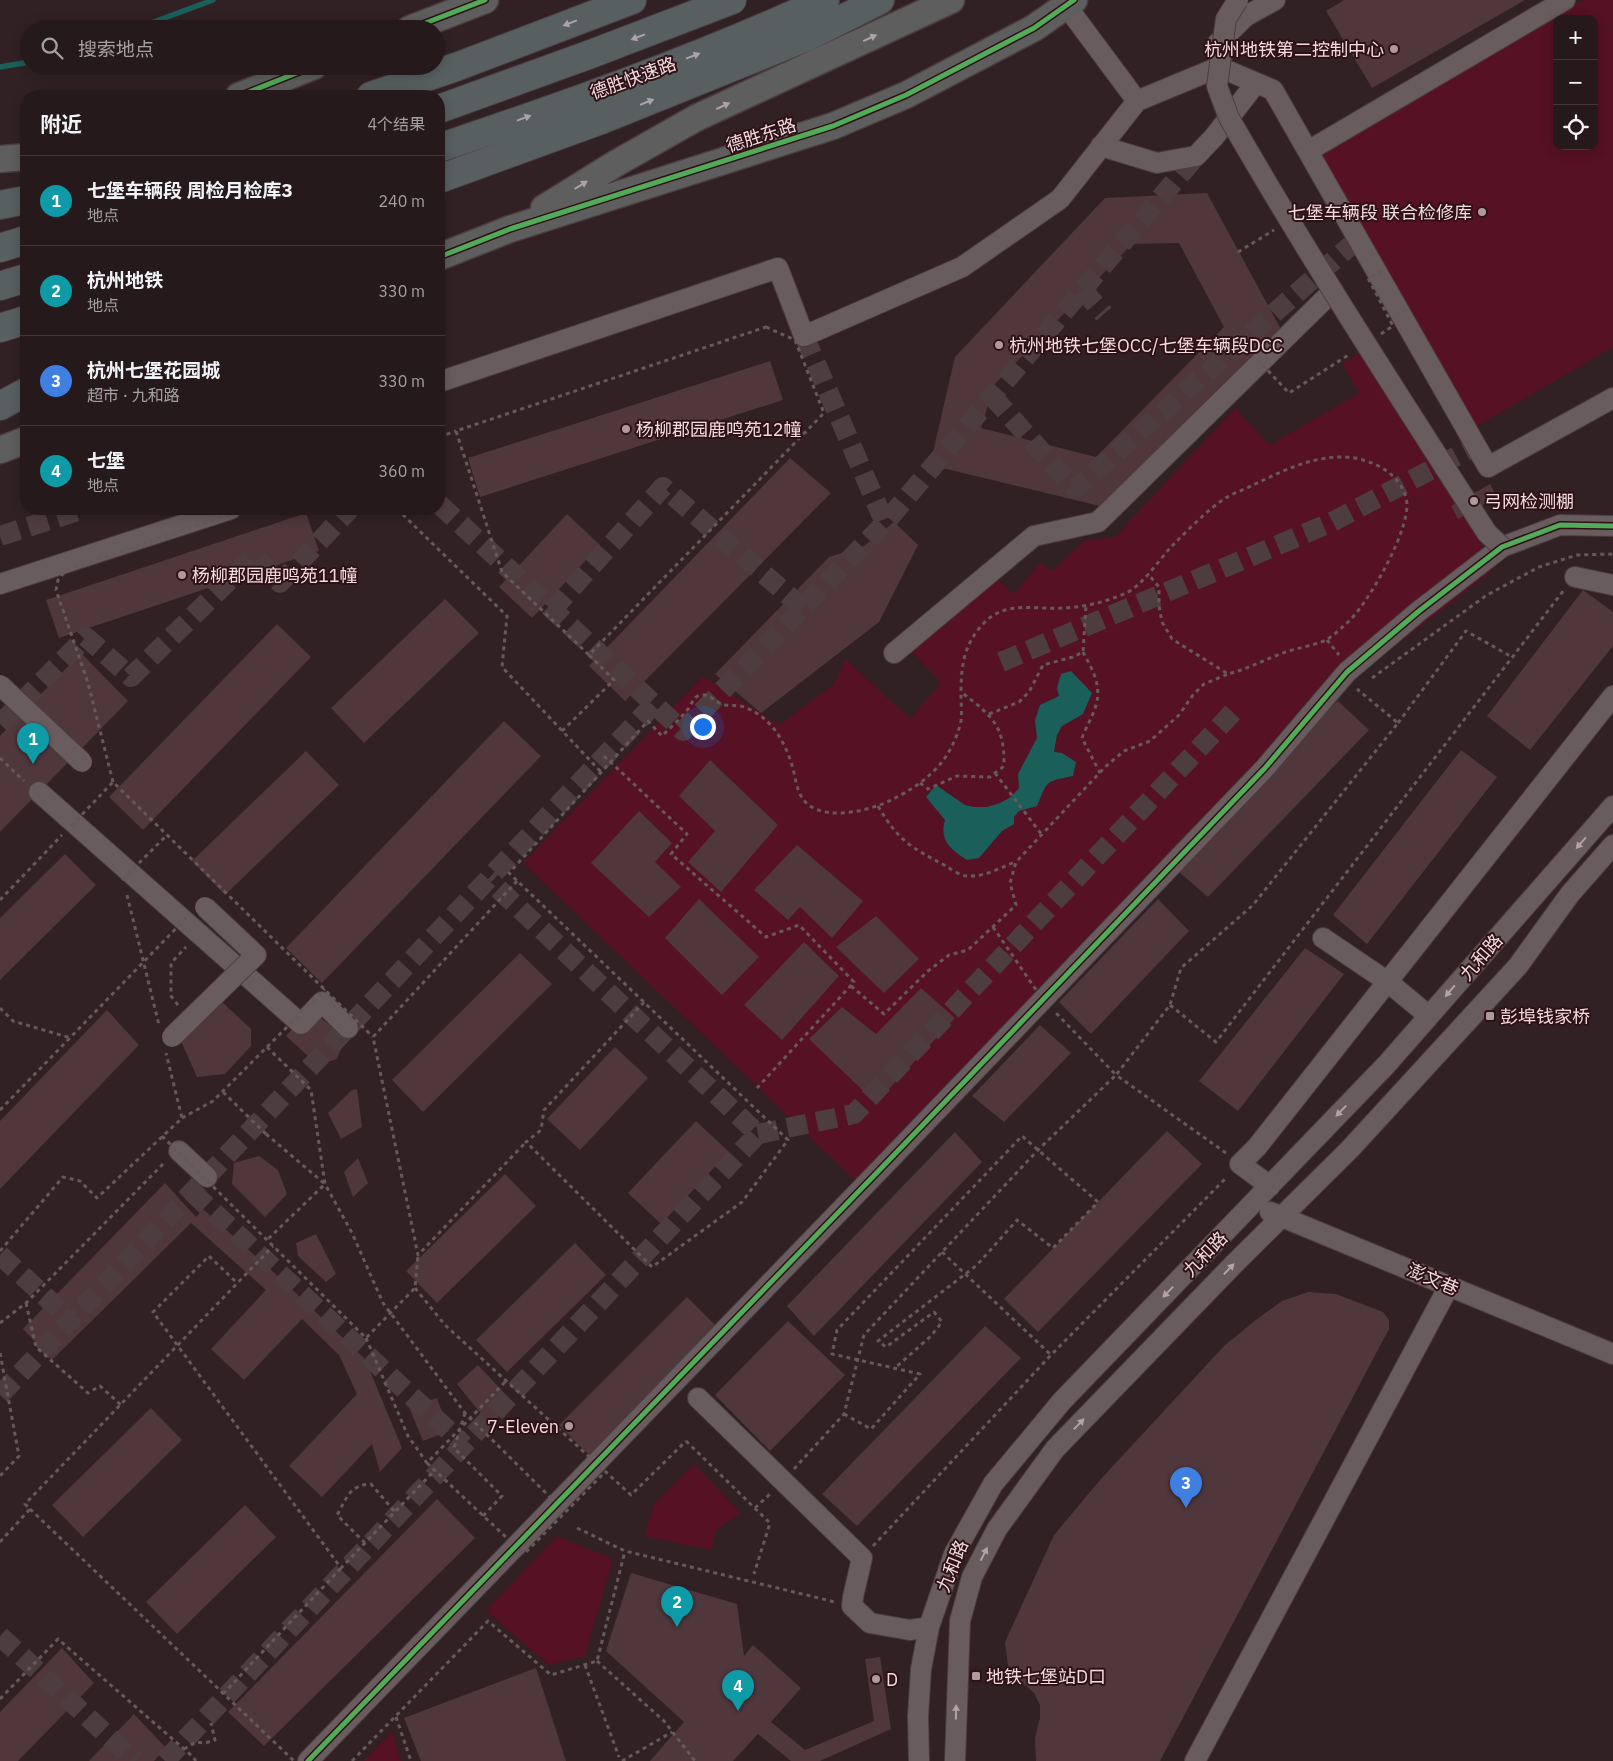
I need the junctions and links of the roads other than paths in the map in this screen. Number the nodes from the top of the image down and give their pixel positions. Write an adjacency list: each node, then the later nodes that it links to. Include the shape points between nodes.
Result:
1 (485, 0): 11 (main road)
2 (632, 0): 13 (highway, one-way to 13)
3 (732, 0): 20 (highway, 德胜快速路, one-way to 20)
4 (825, 0): 22 (highway, 德胜快速路, one-way to 4, via 718,46)
5 (880, 0): 21 (highway, one-way to 5, via 807,38)
6 (951, 0): 31 (main road, one-way to 6, via 696,118)
7 (1238, 0): 37 (street, bridge, via 1226,19 1218,86 1229,118)
8 (1276, 0): 12 (street, via 1246,16 1217,44)
9 (1565, 0): 24 (street)
10 (1067, 2): 19 (street); 31 (main road, 德胜东路, via 1034,28 915,90 834,126)
11 (433, 20)
12 (1219, 67): 16 (street); 19 (street)
13 (445, 71)
14 (292, 75): 17 (main road)
15 (433, 75): 18 (highway, one-way to 18)
16 (1256, 83): 23 (street, via 1196,156 1157,163); 24 (street, via 1273,90)
17 (254, 90)
18 (389, 90)
19 (1138, 101): 23 (street)
20 (445, 107)
21 (602, 120): 27 (highway); 28 (highway)
22 (445, 146)
23 (1102, 146): 40 (street, via 1060,199 962,267 804,336 778,268)
24 (1308, 152): 42 (street, via 1488,466)
25 (20, 157): 26 (main road)
26 (0, 159)
27 (445, 177)
28 (445, 194)
29 (20, 201): 30 (highway)
30 (0, 204)
31 (510, 229): 34 (main road, 德胜东路)
32 (20, 242): 33 (highway)
33 (0, 248)
34 (445, 255)
35 (20, 280): 36 (highway)
36 (0, 286)
37 (1333, 291): 48 (street, bridge, via 1487,533); 52 (street, via 1098,522 1034,536)
38 (20, 322): 39 (highway)
39 (0, 328)
40 (445, 380)
41 (20, 395): 43 (highway)
42 (1613, 398)
43 (0, 406)
44 (20, 442): 45 (main road)
45 (0, 450)
46 (213, 515): 50 (street)
47 (1613, 526): 48 (street, via 1560,525)
48 (1502, 547): 76 (street, via 1419,610 1346,672 1265,768 600,1468 557,1504 515,1546)
49 (1575, 577): 51 (street)
50 (0, 584)
51 (1613, 585)
52 (894, 653)
53 (0, 685): 55 (street, bridge)
54 (1613, 696): 62 (street)
55 (82, 762)
56 (39, 792): 65 (street, via 301,1024 322,1002)
57 (1613, 806): 64 (street, 九和路, one-way to 64)
58 (1613, 845): 71 (street, 九和路, via 1570,894 1518,966 1350,1149)
59 (204, 902): 61 (street, bridge, via 256,954)
60 (1323, 938): 62 (street)
61 (246, 964): 63 (street); 66 (street, bridge, via 189,1021)
62 (1388, 982): 64 (street); 69 (street, via 1258,1147 1240,1164)
63 (290, 1004)
64 (1428, 1016): 69 (street, 九和路, one-way to 69)
65 (348, 1028)
66 (165, 1036)
67 (174, 1155): 68 (street)
68 (207, 1177)
69 (1270, 1186): 70 (street, 九和路)
70 (1252, 1204): 71 (street, 澎文巷); 75 (street, 九和路, one-way to 75, via 1062,1401 993,1484 954,1554)
71 (1282, 1217): 72 (street, 澎文巷); 78 (street, 九和路, one-way to 71, via 960,1622 972,1577 997,1530 1055,1449)
72 (1449, 1286): 73 (street, 澎文巷); 79 (street)
73 (1613, 1354)
74 (698, 1398): 75 (street, via 862,1558 852,1606 870,1623 910,1630)
75 (929, 1627): 77 (street, 九和路, via 918,1716)
76 (308, 1761)
77 (919, 1761)
78 (955, 1761)
79 (1195, 1761)

